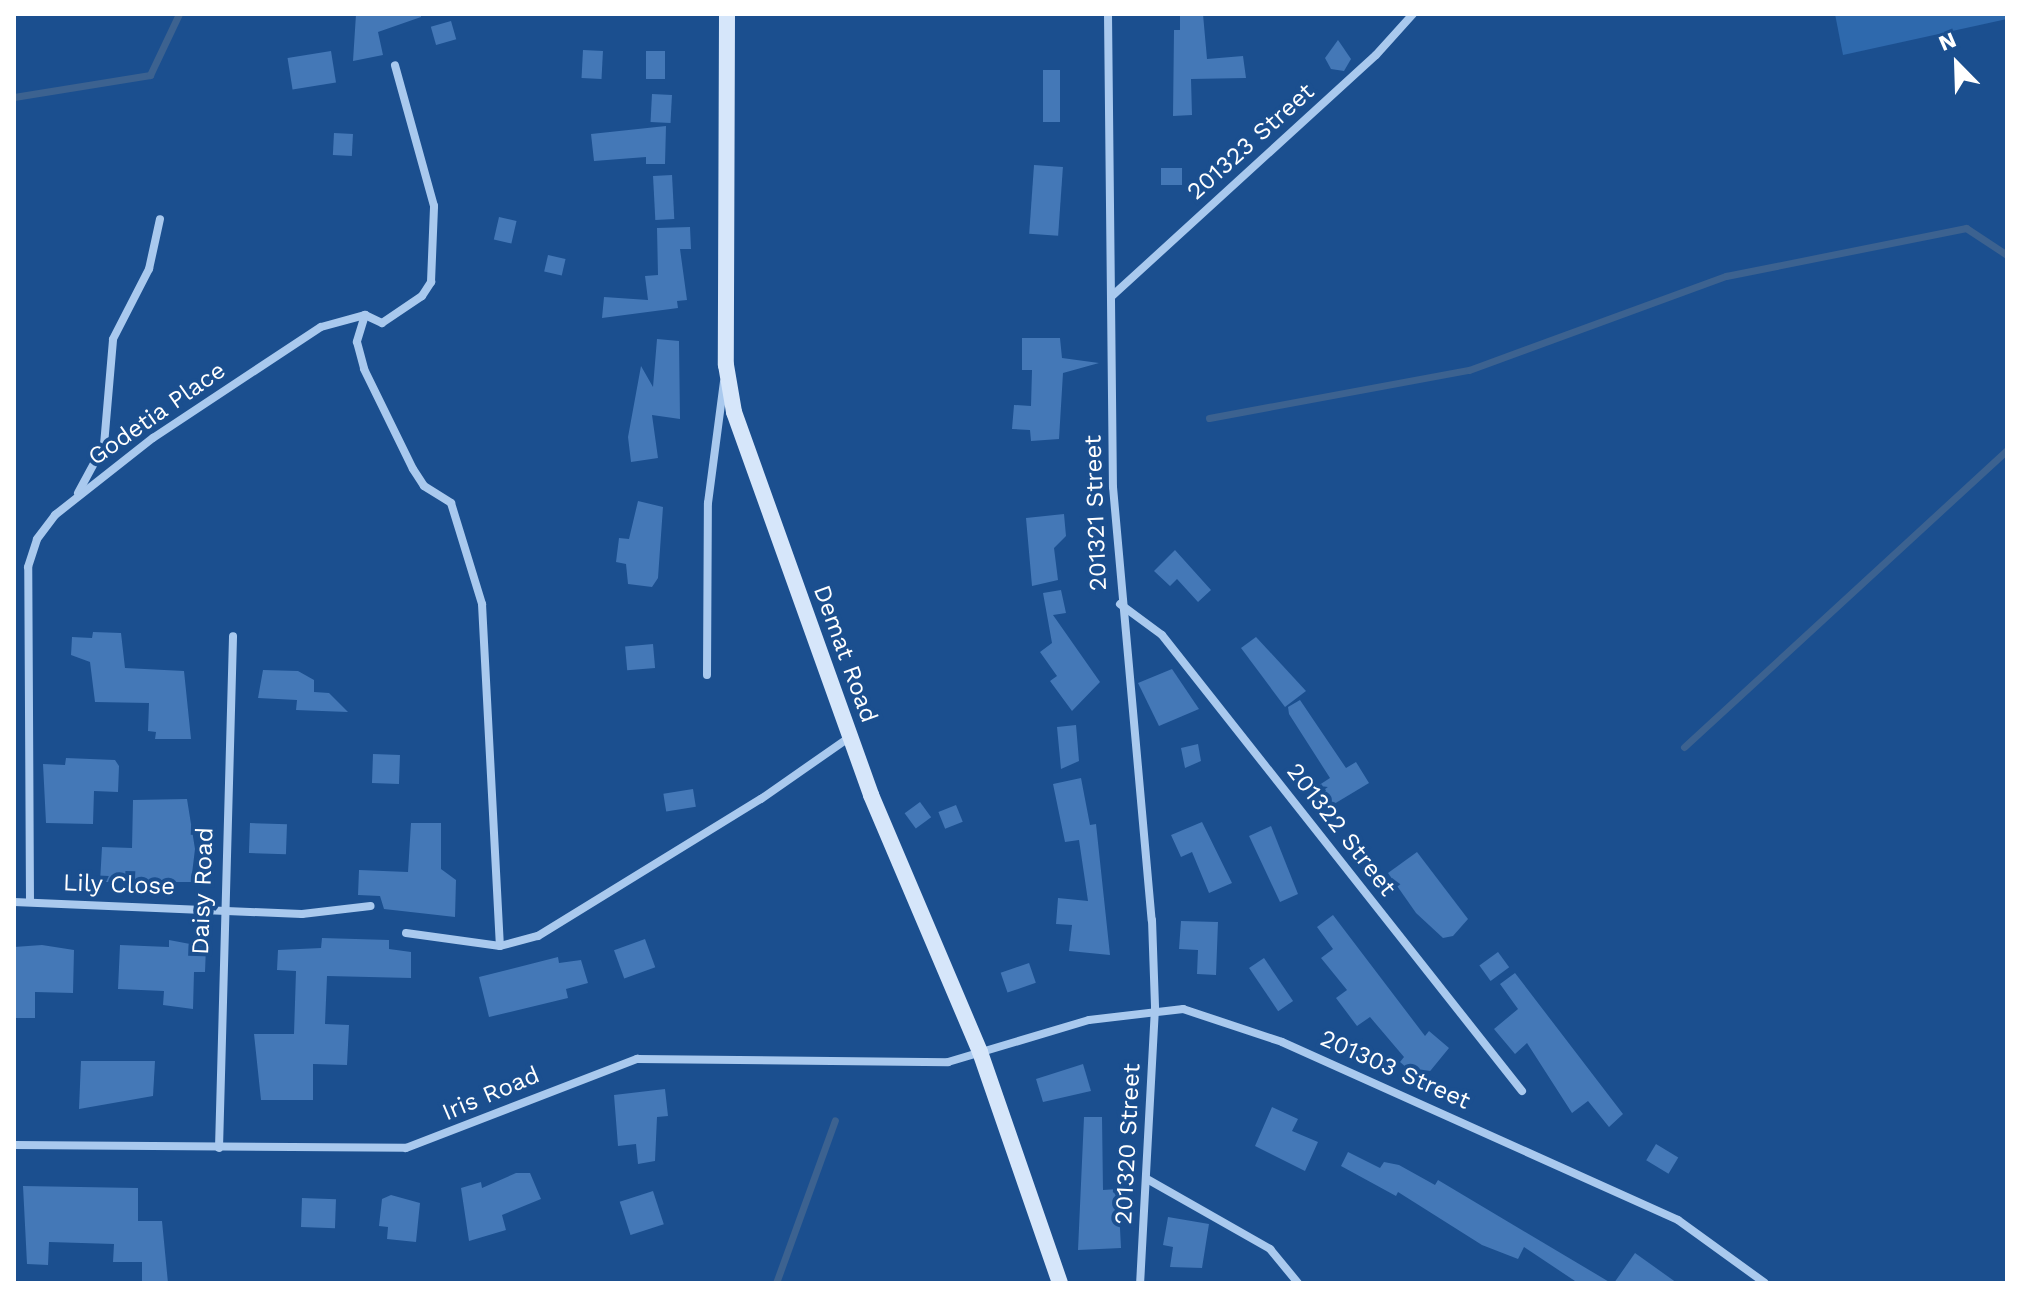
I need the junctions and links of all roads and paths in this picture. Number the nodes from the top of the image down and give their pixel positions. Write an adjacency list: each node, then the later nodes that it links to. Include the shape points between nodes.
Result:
1 (727, 14): 8 (street, Demat Road)
2 (1108, 14): 6 (street, 201321 Street)
3 (1413, 14): 6 (street, 201323 Street, via 1376,55)
4 (395, 65): 7 (street, Godetia Place, via 434,206 437,240 431,282 422,296 382,323)
5 (160, 219): 9 (street, via 149,269 113,339 104,445)
6 (1112, 296): 10 (street, 201321 Street)
7 (365, 315): 9 (street, Godetia Place, via 321,327 153,438); 19 (street, via 357,342 364,369 413,469 454,509 482,604)
8 (726, 365): 12 (street, via 708,503); 13 (street, Demat Road, via 740,431)
9 (76, 498): 15 (street, Godetia Place, via 37,539 28,567)
10 (1120, 604): 20 (street, 201321 Street, via 1143,785); 22 (street, 201322 Street, via 1162,635)
11 (233, 636): 17 (street, Daisy Road)
12 (707, 675)
13 (850, 737): 19 (street, via 555,928); 21 (street, Demat Road)
14 (14, 902): 15 (street, Lily Close)
15 (30, 902): 17 (street, Lily Close)
16 (371, 906): 17 (street, Lily Close, via 302,914)
17 (222, 909): 24 (street, Daisy Road)
18 (406, 933): 19 (street)
19 (500, 946)
20 (1155, 1008): 21 (street, 201303 Street, via 1039,1032); 25 (street, 201320 Street); 29 (street, 201303 Street, via 1183,1009 1282,1042 1563,1167 1703,1234)
21 (980, 1052): 24 (street, Iris Road, via 918,1064 637,1059 406,1148); 26 (street, Demat Road)
22 (1522, 1091)
23 (14, 1145): 24 (street, Iris Road)
24 (219, 1148)
25 (1147, 1179): 27 (street, 201320 Street); 28 (street, via 1270,1249)
26 (1060, 1283)
27 (1140, 1283)
28 (1298, 1283)
29 (1765, 1283)

